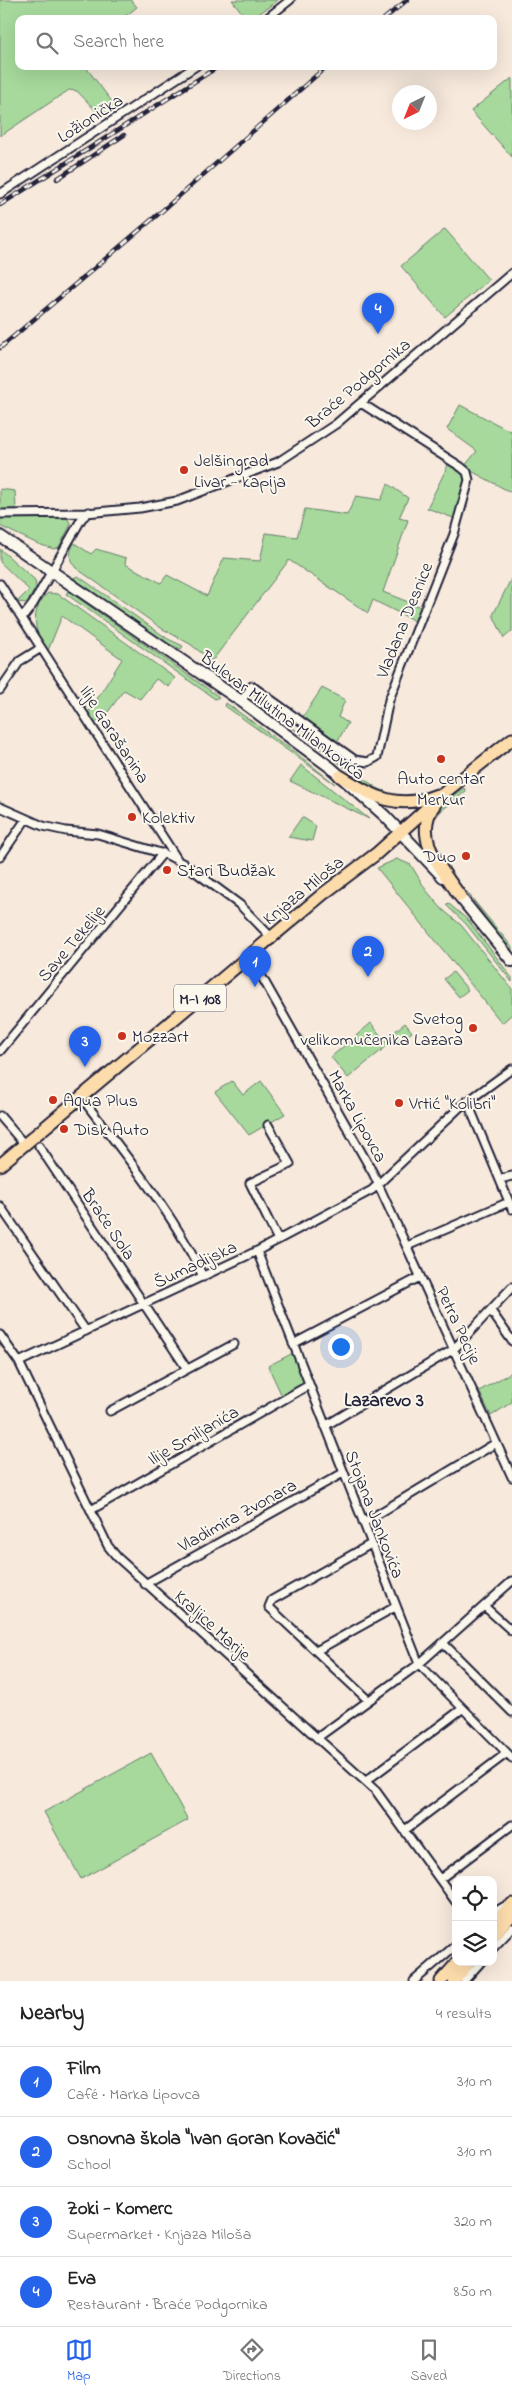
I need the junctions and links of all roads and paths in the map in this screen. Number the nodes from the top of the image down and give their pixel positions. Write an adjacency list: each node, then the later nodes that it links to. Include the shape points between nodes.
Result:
1 (290, 0): 2 (street)
2 (271, 15)
3 (190, 70): 4 (street, Ložionička)
4 (0, 194)
5 (512, 273): 6 (street, Braće Podgornika)
6 (361, 403): 7 (street, Braće Podgornika, via 307,444 278,462 242,478 177,501); 15 (street, Vladana Desnice, via 461,467 469,480 454,534 389,700 377,757 368,762 355,760 252,686)
7 (89, 512): 8 (street, Braće Podgornika); 10 (street, via 82,518)
8 (0, 514)
9 (0, 536): 10 (street, Bulevar Milutina Milankovića)
10 (52, 571): 12 (street); 15 (street, Bulevar Milutina Milankovića)
11 (0, 584): 12 (street, Ilije Garašanina)
12 (23, 618): 13 (street, Ilije Garašanina)
13 (41, 648): 14 (street, via 20,661); 24 (street, Ilije Garašanina)
14 (0, 690)
15 (241, 702): 17 (street, Bulevar Milutina Milankovića)
16 (512, 739): 18 (main road, Knjaza Miloša / M-I 108)
17 (340, 776): 18 (main road, via 376,797 394,802 416,802); 21 (street, Bulevar Milutina Milankovića)
18 (444, 793): 21 (main road, Knjaza Miloša / M-I 108); 25 (main road, via 430,811 426,832 431,851)
19 (0, 807): 20 (street)
20 (26, 819): 22 (street, via 55,829 118,839); 23 (street)
21 (399, 832): 25 (street, Bulevar Milutina Milankovića); 26 (main road, Knjaza Miloša / M-I 108)
22 (163, 853): 24 (street); 29 (street, Save Tekelije)
23 (0, 857)
24 (177, 860): 26 (street, Ilije Garašanina, via 240,904)
25 (460, 896): 28 (street, Bulevar Milutina Milankovića)
26 (272, 938): 27 (main road, Knjaza Miloša / M-I 108)
27 (250, 956): 35 (main road, Knjaza Miloša / M-I 108); 40 (street, Marka Lipovca)
28 (512, 961)
29 (0, 1051)
30 (512, 1069): 31 (street, Marka Lipovca)
31 (467, 1101): 39 (street); 40 (street, Marka Lipovca)
32 (88, 1106): 46 (street, via 165,1212)
33 (0, 1116): 35 (street)
34 (268, 1125): 43 (street, via 290,1164 250,1183)
35 (24, 1144): 37 (main road, Knjaza Miloša / M-I 108)
36 (39, 1146): 49 (street, Braće Sola)
37 (0, 1164)
38 (512, 1176): 39 (street)
39 (500, 1179): 41 (street)
40 (378, 1185): 43 (street, Šumadijska); 44 (street, Petra Pecije)
41 (510, 1205): 44 (street)
42 (0, 1206): 51 (street)
43 (278, 1240): 45 (street, Šumadijska)
44 (407, 1246): 47 (street, Petra Pecije)
45 (257, 1251): 46 (street, Šumadijska); 55 (street, Stojana Jankovića)
46 (203, 1277): 49 (street, Šumadijska)
47 (420, 1277): 55 (street); 56 (street, Petra Pecije)
48 (512, 1287): 50 (street)
49 (145, 1304): 51 (street, Šumadijska); 58 (street, Braće Sola)
50 (491, 1311): 53 (street); 56 (street)
51 (86, 1331): 57 (street, Šumadijska)
52 (0, 1335): 57 (street, Kraljice Marije)
53 (512, 1341)
54 (234, 1344): 58 (street)
55 (293, 1344): 59 (street, Stojana Jankovića)
56 (454, 1349): 61 (street); 62 (street, Petra Pecije)
57 (19, 1362): 65 (street, Kraljice Marije)
58 (187, 1369): 60 (street)
59 (309, 1385): 61 (street, Stojana Jankovića); 65 (street, Ilije Smiljanića)
60 (110, 1411)
61 (325, 1426): 63 (street, Stojana Jankovića)
62 (496, 1443): 64 (street, Petra Pecije); 66 (street)
63 (343, 1473): 66 (street, Stojana Jankovića); 69 (street, Vladimira Zvonara)
64 (512, 1477)
65 (91, 1510): 69 (street, Kraljice Marije, via 108,1546)
66 (363, 1523): 67 (street, Stojana Jankovića)
67 (371, 1544): 70 (street, Stojana Jankovića); 74 (street, via 270,1602 270,1609)
68 (512, 1581): 71 (street)
69 (145, 1584): 81 (street, Kraljice Marije)
70 (395, 1606): 74 (street); 75 (street, Stojana Jankovića)
71 (484, 1606): 72 (street); 73 (street)
72 (512, 1631)
73 (443, 1643): 75 (street); 78 (street)
74 (316, 1651): 76 (street)
75 (418, 1664): 76 (street); 79 (street, Stojana Jankovića)
76 (368, 1700): 81 (street)
77 (512, 1701): 78 (street)
78 (506, 1706): 80 (street)
79 (462, 1709): 82 (street, Stojana Jankovića); 83 (street)
80 (512, 1712)
81 (317, 1738): 83 (street, Kraljice Marije)
82 (510, 1755): 85 (street)
83 (366, 1781): 85 (street, Kraljice Marije)
84 (512, 1825): 86 (street)
85 (405, 1830): 86 (street, Kraljice Marije)
86 (440, 1879): 87 (street, Kraljice Marije)
87 (452, 1896)
88 (512, 1903): 89 (street); 91 (main road)
89 (497, 1910)
90 (512, 1915): 93 (main road)
91 (496, 1921)
92 (512, 1928): 94 (street)
93 (497, 1931)
94 (497, 1944)
95 (452, 1948): 100 (street)
96 (455, 1966): 101 (main road)
97 (467, 1966): 102 (main road)
98 (477, 1966): 99 (street)
99 (468, 1980)
100 (414, 1981)
101 (442, 1981)
102 (454, 1981)

